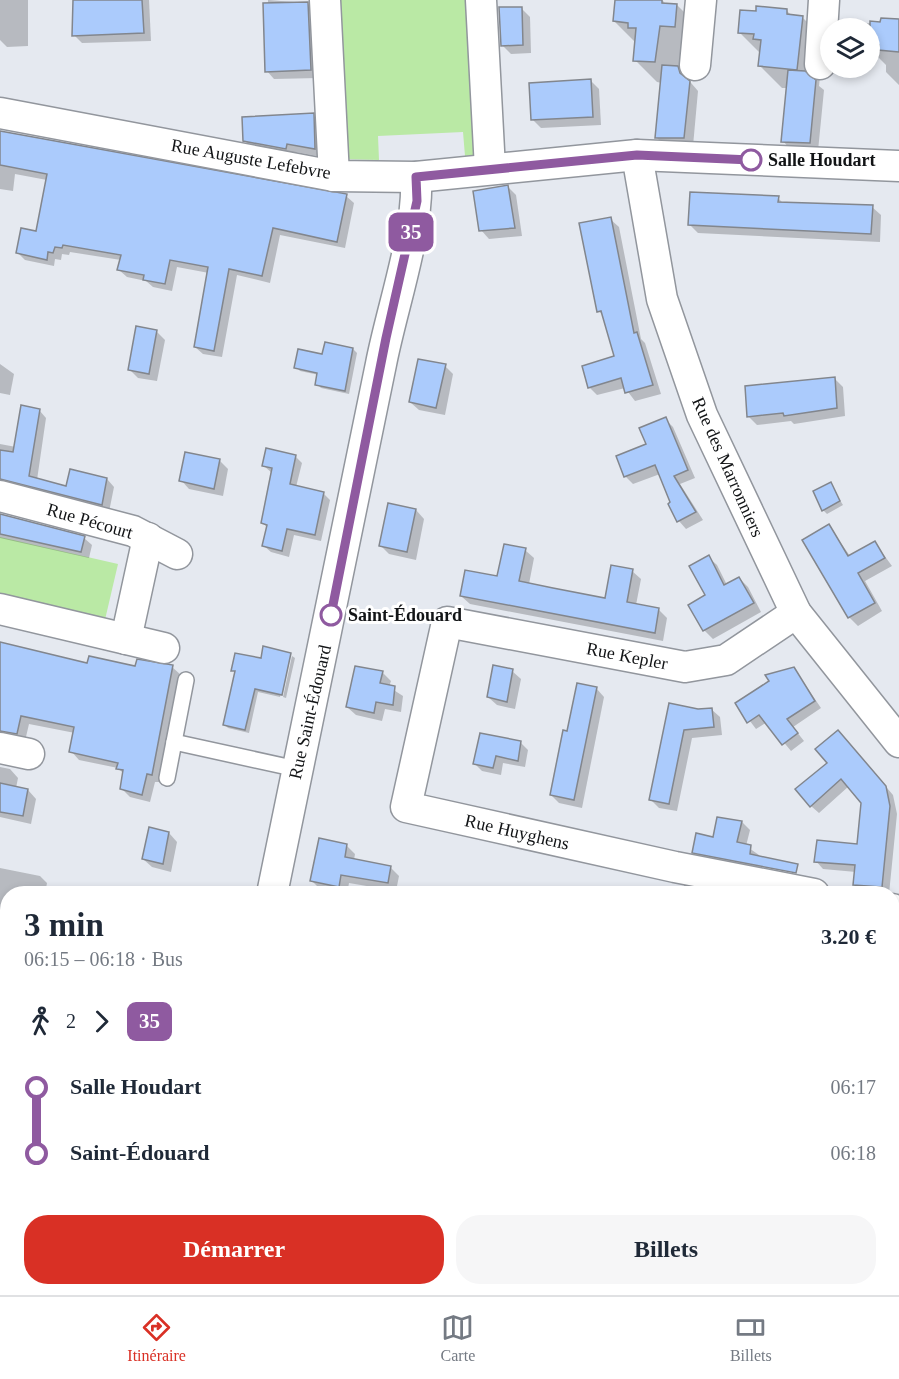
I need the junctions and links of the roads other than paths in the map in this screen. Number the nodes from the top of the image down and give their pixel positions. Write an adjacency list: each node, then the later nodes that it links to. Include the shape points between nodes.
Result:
1 (325, 0): 11 (street)
2 (481, 0): 10 (street)
3 (701, 0): 6 (street)
4 (824, 0): 5 (street)
5 (823, 18)
6 (695, 65)
7 (0, 113): 11 (street, Rue Auguste Lefebvre)
8 (637, 155): 9 (street, Rue Auguste Lefebvre); 10 (street, Rue Auguste Lefebvre); 17 (street, Rue des Marronniers, via 663,299 702,415)
9 (899, 166)
10 (490, 169): 12 (street, Rue Auguste Lefebvre)
11 (334, 176): 12 (street, Rue Auguste Lefebvre)
12 (416, 177): 26 (street, Rue Saint-Édouard, via 417,201)
13 (0, 496): 14 (street, Rue Pécourt)
14 (148, 538): 15 (street, Rue Pécourt); 19 (street)
15 (177, 554)
16 (0, 609): 19 (street)
17 (796, 613): 18 (street, Rue Kepler, via 726,660 685,667); 23 (street, Rue des Marronniers)
18 (447, 622): 29 (street, Rue Huyghens, via 406,807)
19 (126, 639): 20 (street)
20 (164, 648)
21 (186, 680): 22 (lane)
22 (174, 742): 26 (lane); 27 (lane)
23 (899, 742)
24 (0, 748): 25 (street)
25 (29, 754)
26 (297, 769): 28 (street, Rue Saint-Édouard)
27 (167, 778)
28 (274, 886)
29 (773, 886)

